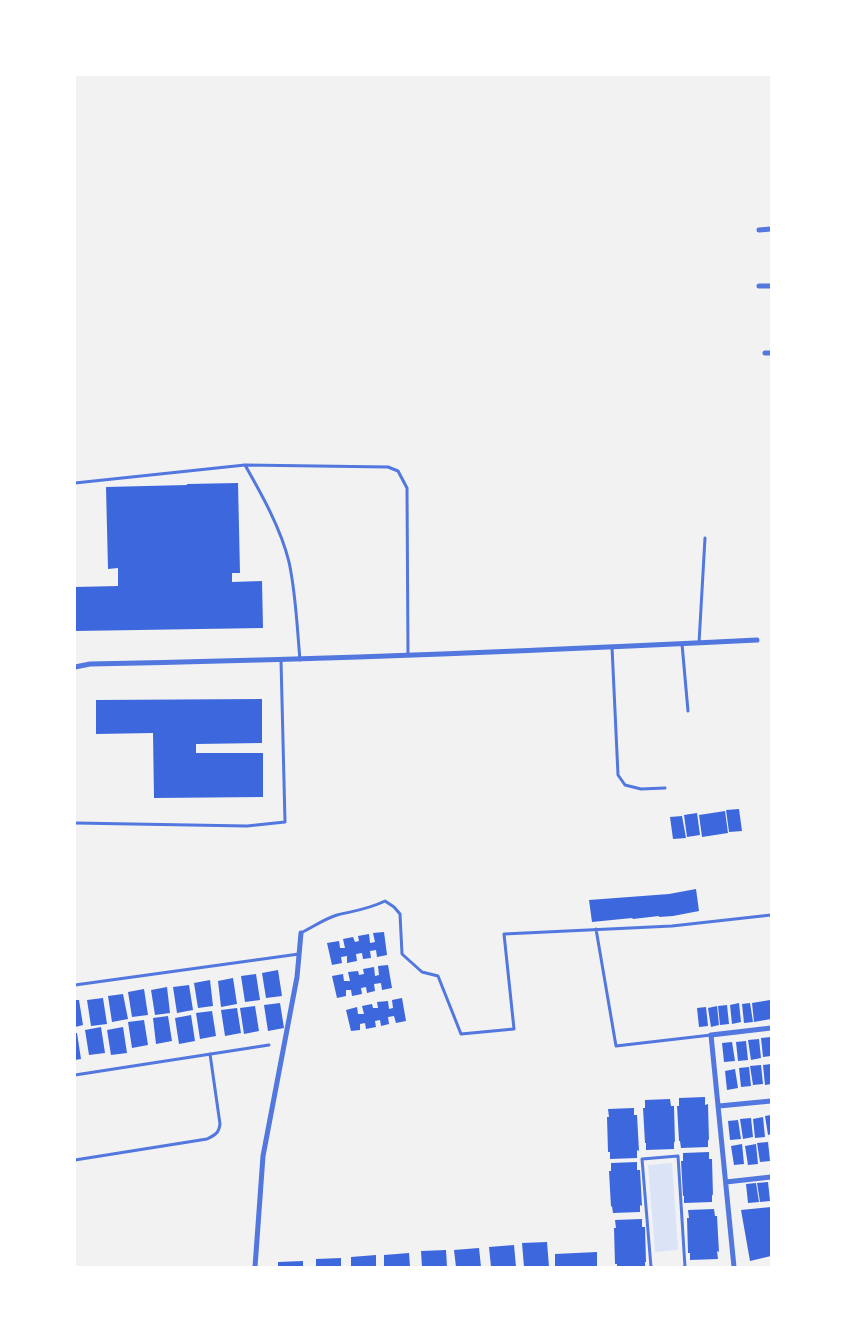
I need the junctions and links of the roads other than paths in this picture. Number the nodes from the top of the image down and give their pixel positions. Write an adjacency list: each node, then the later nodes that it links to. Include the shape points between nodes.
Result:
1 (771, 229): 2 (street)
2 (759, 230)
3 (759, 286): 4 (street)
4 (771, 286)
5 (245, 465): 6 (lane); 12 (lane, via 388,467 398,471 407,489); 14 (lane, via 263,495 288,560)
6 (75, 483)
7 (705, 538): 9 (lane)
8 (757, 640): 9 (street)
9 (699, 643): 10 (street)
10 (682, 644): 11 (street); 16 (lane)
11 (612, 647): 12 (street); 17 (lane, via 618,775 625,785)
12 (408, 656): 14 (street)
13 (281, 660): 14 (street); 15 (street); 18 (lane, via 285,822 247,826)
14 (300, 660)
15 (75, 667)
16 (688, 711)
17 (665, 788)
18 (75, 823)
19 (771, 915): 20 (lane, via 672,926)
20 (596, 929): 21 (lane, via 504,934 514,1029 461,1034 438,976 422,972 402,954 400,914 385,901 328,918); 25 (lane, via 616,1046)
21 (301, 933): 22 (street)
22 (300, 953): 23 (lane); 34 (street, via 263,1156)
23 (75, 985)
24 (771, 1028): 25 (street)
25 (711, 1035): 30 (street)
26 (269, 1045): 27 (lane)
27 (210, 1054): 28 (lane); 31 (lane, via 220,1124 216,1134)
28 (75, 1075)
29 (771, 1101): 30 (street)
30 (718, 1106): 33 (street)
31 (75, 1160)
32 (771, 1177): 33 (street)
33 (726, 1182): 37 (street)
34 (255, 1267)
35 (651, 1267): 36 (lane, via 642,1160 678,1156)
36 (685, 1267)
37 (734, 1267)

